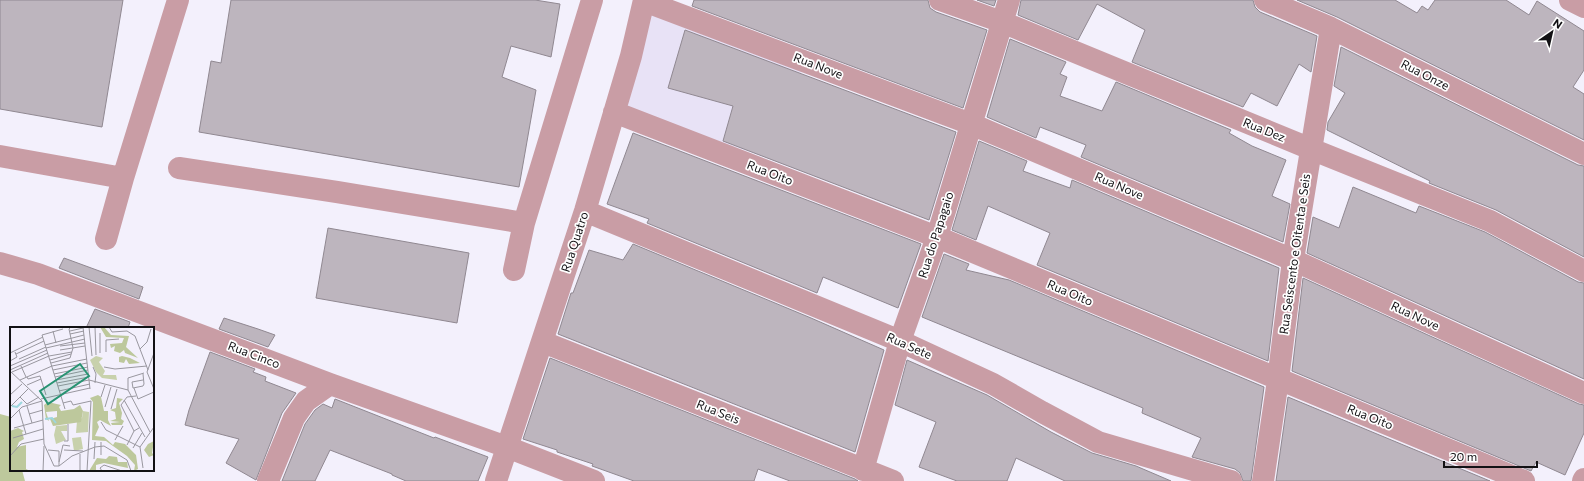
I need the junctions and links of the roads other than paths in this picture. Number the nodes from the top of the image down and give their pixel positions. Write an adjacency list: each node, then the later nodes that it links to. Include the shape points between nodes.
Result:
1 (178, 0): 17 (street)
2 (592, 0): 19 (street)
3 (940, 0): 9 (street, Rua Dez)
4 (1009, 0): 9 (street, Rua do Papagaio)
5 (1265, 0): 10 (street, Rua Onze)
6 (1570, 0): 8 (street)
7 (644, 1): 11 (street, Rua Quatro); 12 (street, Rua Nove)
8 (1584, 7)
9 (1002, 22): 12 (street, Rua do Papagaio); 13 (street, Rua Dez)
10 (1331, 28): 13 (street, Rua Seiscento e Oitenta e Seis); 14 (street, Rua Onze)
11 (614, 112): 18 (street, Rua Quatro); 20 (street, Rua Oito)
12 (971, 124): 20 (street, Rua do Papagaio); 22 (street, Rua Nove)
13 (1311, 149): 22 (street, Rua Seiscento e Oitenta e Seis); 25 (street, Rua Dez, via 1490,221)
14 (1584, 154)
15 (0, 156): 17 (street)
16 (179, 168): 19 (street)
17 (123, 178): 21 (street)
18 (585, 211): 26 (street, Rua Sete); 27 (street, Rua Quatro)
19 (524, 223): 24 (street)
20 (937, 237): 26 (street, Rua do Papagaio); 28 (street, Rua Oito)
21 (106, 239)
22 (1293, 260): 28 (street, Rua Seiscento e Oitenta e Seis); 30 (street, Rua Nove)
23 (0, 263): 29 (street, Rua Cinco, via 38,274)
24 (514, 270)
25 (1584, 272)
26 (900, 341): 32 (street, Rua do Papagaio); 37 (street, Rua Sete, via 993,384 1098,442)
27 (543, 342): 31 (street, Rua Quatro); 32 (street, Rua Seis)
28 (1278, 380): 38 (street, Rua Seiscento e Oitenta e Seis); 39 (street, Rua Oito)
29 (330, 384): 31 (street, Rua Cinco); 33 (street, via 306,401 294,418)
30 (1584, 393)
31 (508, 447): 34 (street, Rua Quatro); 35 (street, Rua Cinco)
32 (863, 470): 36 (street, Rua Seis)
33 (268, 481)
34 (496, 481)
35 (594, 481)
36 (893, 481)
37 (1231, 481)
38 (1263, 481)
39 (1524, 481)

